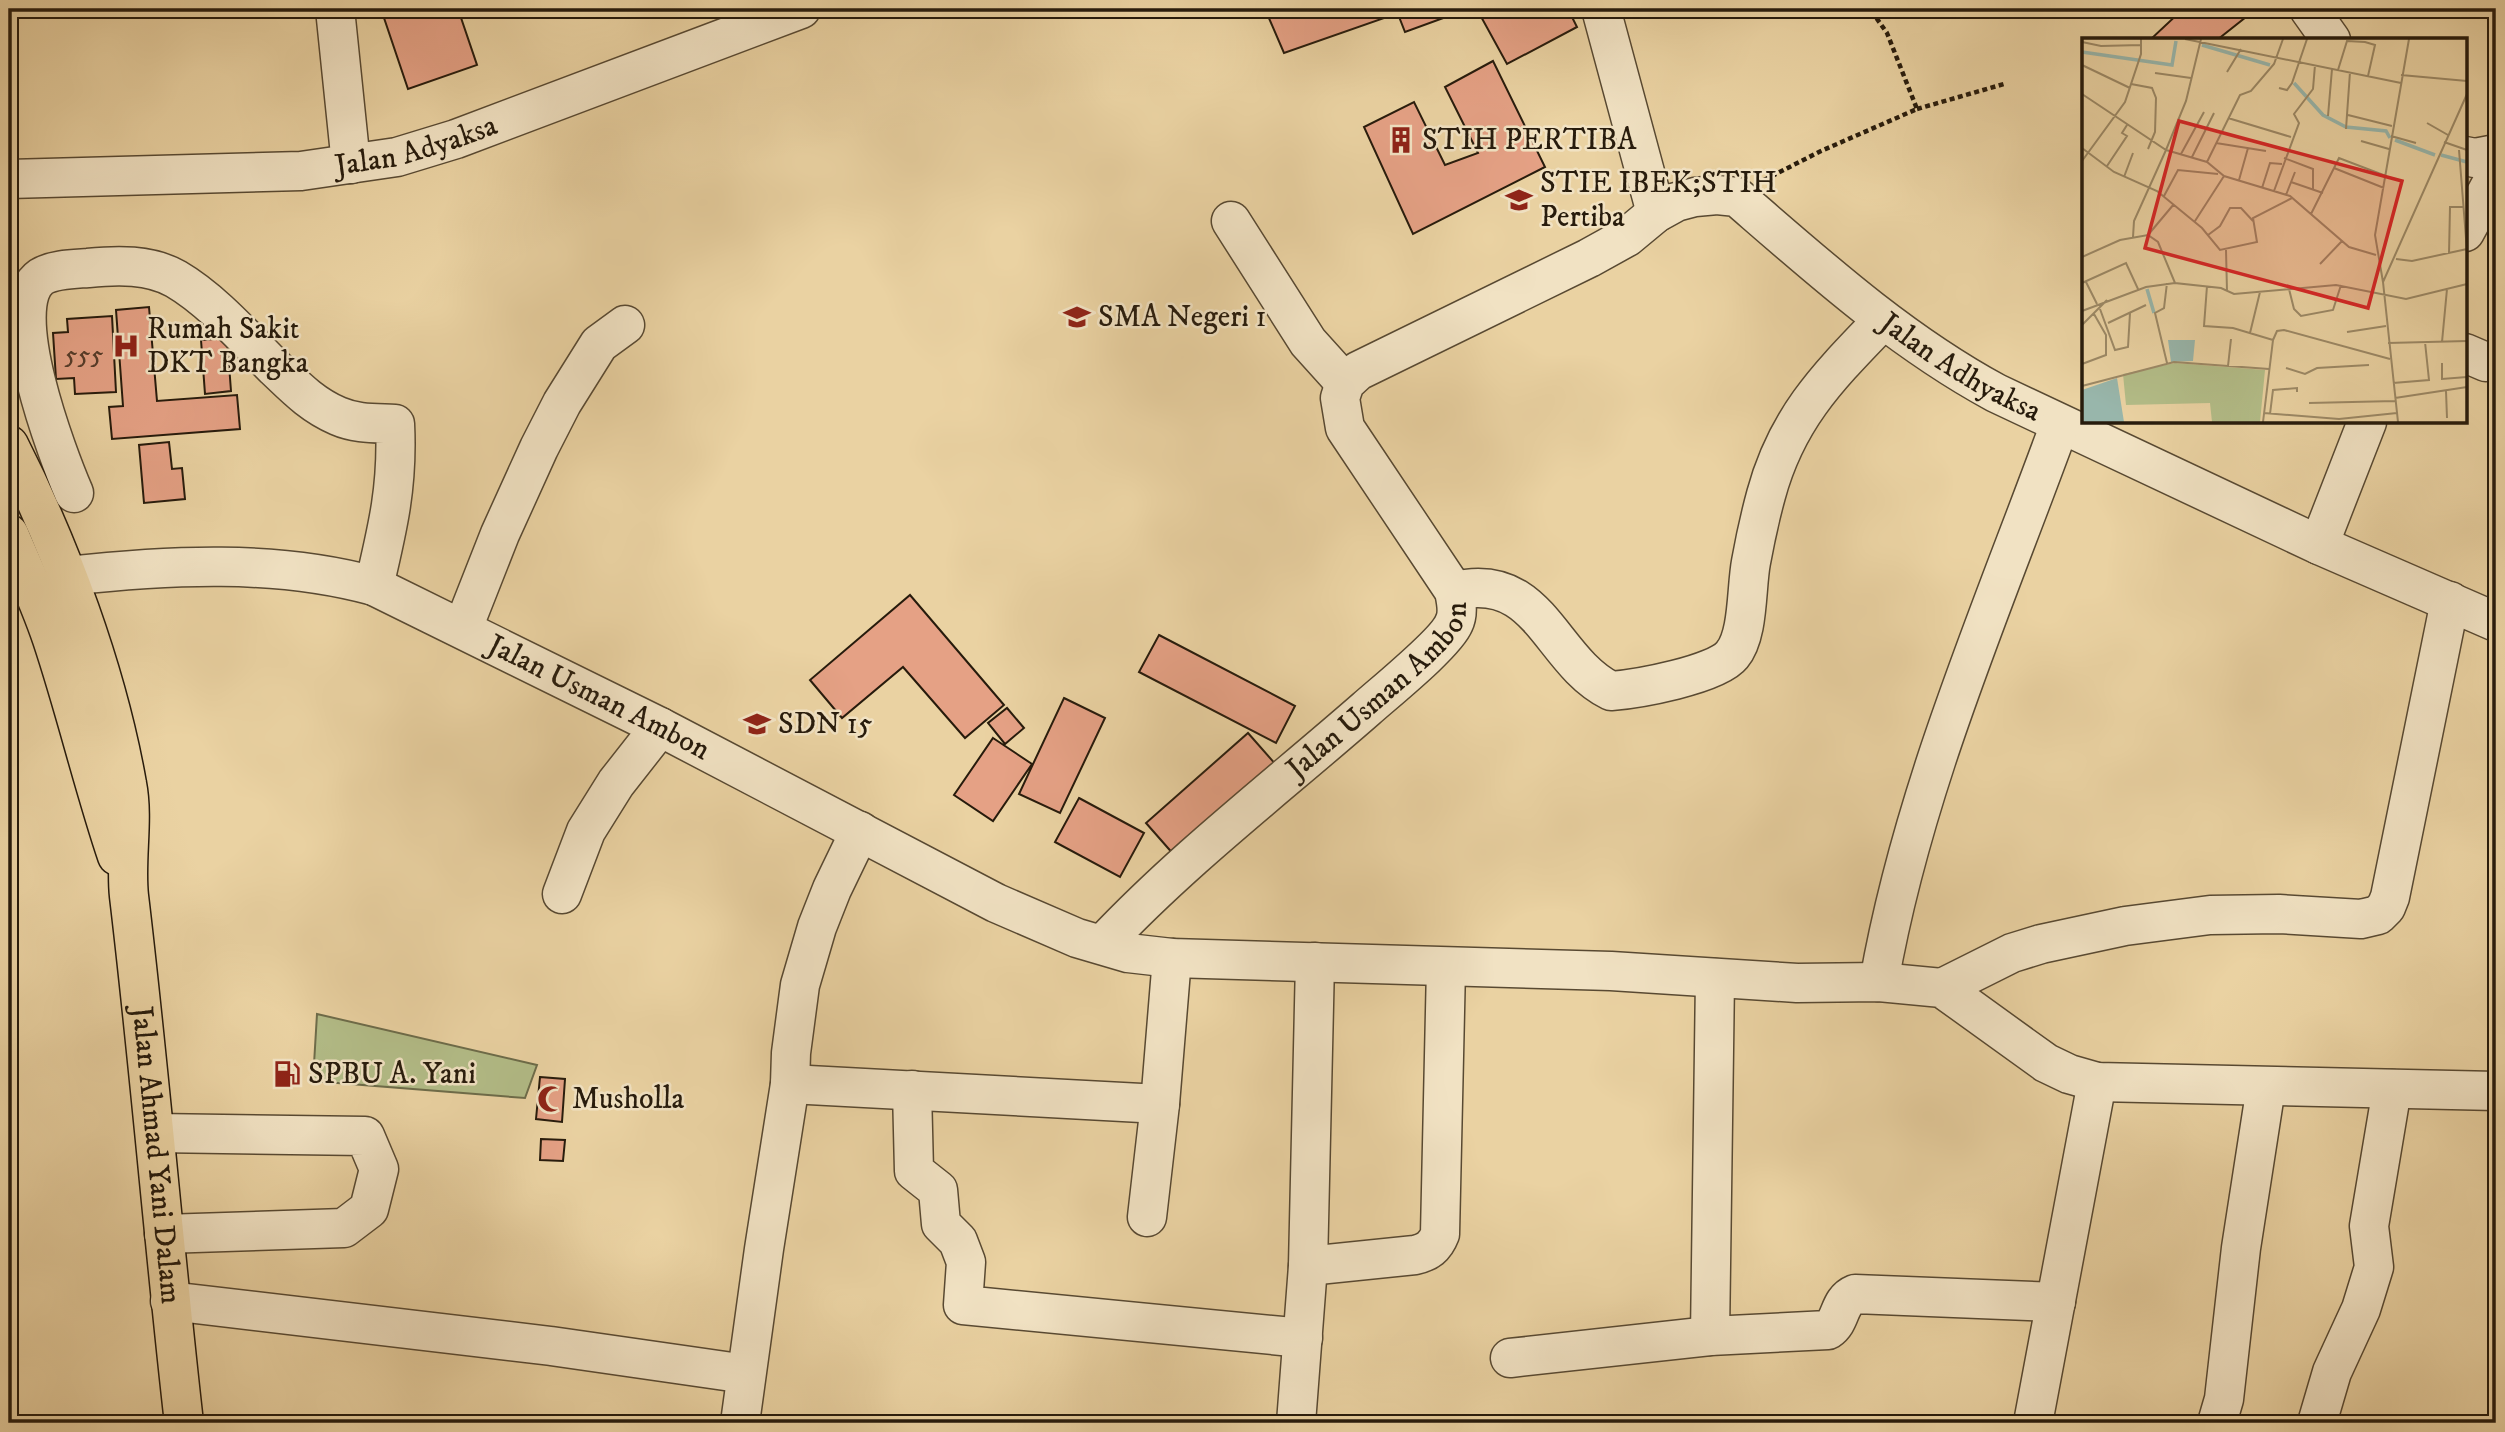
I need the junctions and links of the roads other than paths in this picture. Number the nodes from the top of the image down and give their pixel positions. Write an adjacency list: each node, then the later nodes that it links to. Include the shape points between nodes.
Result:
1 (335, 9): 8 (street)
2 (800, 9): 8 (street, Jalan Adyaksa, via 456,139 397,157)
3 (1601, 9): 11 (street)
4 (2309, 9): 5 (street)
5 (2330, 38)
6 (2496, 155): 7 (street)
7 (2466, 156)
8 (351, 164): 10 (street, Jalan Adyaksa, via 301,170)
9 (2496, 175): 13 (street)
10 (9, 179)
11 (1666, 207): 14 (street, Jalan Adhyaksa, via 1695,197 1737,197); 16 (street, via 1617,242 1403,347)
12 (1231, 221): 16 (street, via 1308,342)
13 (2466, 230)
14 (1883, 320): 17 (street, Jalan Adhyaksa, via 1960,374); 26 (street, via 1814,394 1781,447 1753,552 1742,630 1727,662 1675,679 1611,691 1577,664 1521,601 1489,588)
15 (625, 325): 29 (street, via 599,344 562,403 500,534)
16 (1345, 383): 26 (street, Jalan Usman Ambon, via 1340,398 1345,428)
17 (2060, 424): 23 (street, Jalan Adhyaksa); 39 (street, via 1938,750 1889,927)
18 (2366, 424): 23 (street)
19 (55, 448): 20 (street); 21 (street); 25 (street, via 36,393 28,344 26,307 33,284 42,276 62,271 115,265 175,278 310,402 359,422 395,424 397,463 391,515)
20 (13, 453): 24 (main road, Jalan Ahmad Yani Dalam)
21 (74, 493)
22 (9, 534): 32 (main road, Jalan Ahmad Yani Dalam, via 51,636)
23 (2319, 545): 27 (street, Jalan Adhyaksa)
24 (67, 576): 25 (street, Jalan Usman Ambon, via 245,567 301,571); 32 (main road, Jalan Ahmad Yani Dalam, via 107,696 128,787)
25 (374, 586): 29 (street, Jalan Usman Ambon)
26 (1454, 591): 34 (street, Jalan Usman Ambon, via 1455,622 1443,639)
27 (2450, 601): 28 (street, Jalan Adhyaksa); 40 (street, via 2390,897 2378,915 2361,919 2210,915 2156,920 2021,950)
28 (2496, 622)
29 (463, 628): 30 (street, Jalan Usman Ambon)
30 (660, 727): 31 (street, Jalan Usman Ambon); 33 (street, via 586,831)
31 (860, 831): 34 (street, Jalan Usman Ambon, via 996,903); 42 (street, via 832,889 803,975)
32 (128, 888): 48 (main road, Jalan Ahmad Yani Dalam)
33 (562, 894)
34 (1102, 944): 35 (street, Jalan Usman Ambon, via 1128,953)
35 (1172, 958): 36 (street, Jalan Usman Ambon); 47 (street)
36 (1315, 962): 37 (street, Jalan Usman Ambon); 51 (street)
37 (1446, 967): 38 (street, Jalan Usman Ambon); 51 (street, via 1437,1244 1415,1255)
38 (1715, 978): 39 (street, Jalan Usman Ambon); 54 (street)
39 (1879, 982): 40 (street, Jalan Usman Ambon)
40 (1942, 988): 41 (street, via 2046,1063)
41 (2097, 1082): 43 (street); 53 (street)
42 (790, 1084): 44 (street); 57 (street)
43 (2266, 1087): 45 (street); 62 (street)
44 (912, 1090): 47 (street); 55 (street, via 914,1171 938,1190 941,1224 963,1252 963,1306)
45 (2392, 1090): 46 (street); 63 (street, via 2369,1226 2374,1268 2332,1372)
46 (2496, 1091)
47 (1160, 1104): 49 (street)
48 (156, 1133): 50 (main road, Jalan Ahmad Yani Dalam); 50 (street, via 365,1136 379,1169 369,1209 344,1228)
49 (1147, 1217)
50 (164, 1234): 52 (main road, Jalan Ahmad Yani Dalam)
51 (1308, 1266): 55 (street)
52 (170, 1301): 57 (street); 58 (main road, Jalan Ahmad Yani Dalam)
53 (2056, 1302): 54 (street, via 1855,1294 1844,1302 1828,1330); 61 (street)
54 (1710, 1336): 56 (street)
55 (1303, 1338): 60 (street)
56 (1510, 1358)
57 (746, 1374): 59 (street)
58 (184, 1423)
59 (740, 1423)
60 (1296, 1423)
61 (2034, 1423)
62 (2217, 1423)
63 (2317, 1423)

